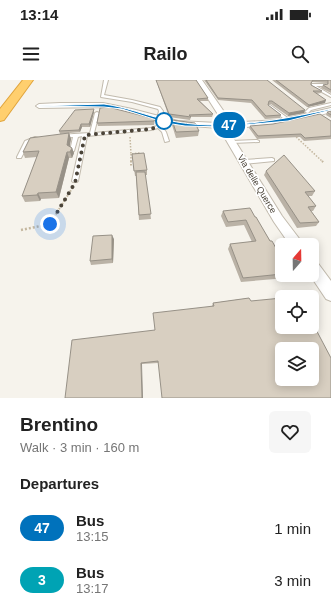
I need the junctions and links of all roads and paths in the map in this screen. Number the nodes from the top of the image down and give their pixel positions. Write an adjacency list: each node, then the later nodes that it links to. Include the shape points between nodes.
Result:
1 (18, 80): 7 (highway)
2 (28, 80): 15 (highway)
3 (106, 80): 17 (lane, via 102,96 159,108)
4 (199, 80): 18 (street, Via delle Querce, via 223,116)
5 (325, 85): 6 (lane, via 312,85)
6 (331, 96)
7 (0, 102)
8 (331, 104): 14 (lane, via 310,109)
9 (39, 106): 17 (street, via 104,105)
10 (269, 106): 16 (lane)
11 (302, 107): 14 (lane)
12 (331, 110): 14 (street)
13 (97, 113): 21 (lane)
14 (315, 114): 16 (street)
15 (0, 117)
16 (284, 119): 18 (street); 27 (path)
17 (162, 120): 18 (street); 19 (lane)
18 (222, 126): 30 (street, Via delle Querce)
19 (159, 127): 20 (lane); 28 (lane)
20 (129, 131): 21 (lane); 32 (path)
21 (92, 134): 22 (lane)
22 (85, 135): 23 (lane); 39 (lane)
23 (76, 136): 24 (lane); 31 (lane)
24 (52, 137)
25 (43, 138): 33 (lane, via 27,142)
26 (304, 139): 27 (path)
27 (298, 140): 37 (path)
28 (167, 141)
29 (257, 141): 30 (lane)
30 (232, 142): 36 (street, Via delle Querce)
31 (72, 151)
32 (131, 154): 35 (path, via 142,154); 38 (path)
33 (19, 157)
34 (270, 159): 36 (lane)
35 (143, 160)
36 (243, 160): 41 (street, Via delle Querce)
37 (324, 163)
38 (131, 166)
39 (75, 181): 40 (path, via 50,224)
40 (21, 230)
41 (292, 238)
42 (319, 276): 43 (street)
43 (331, 294)

